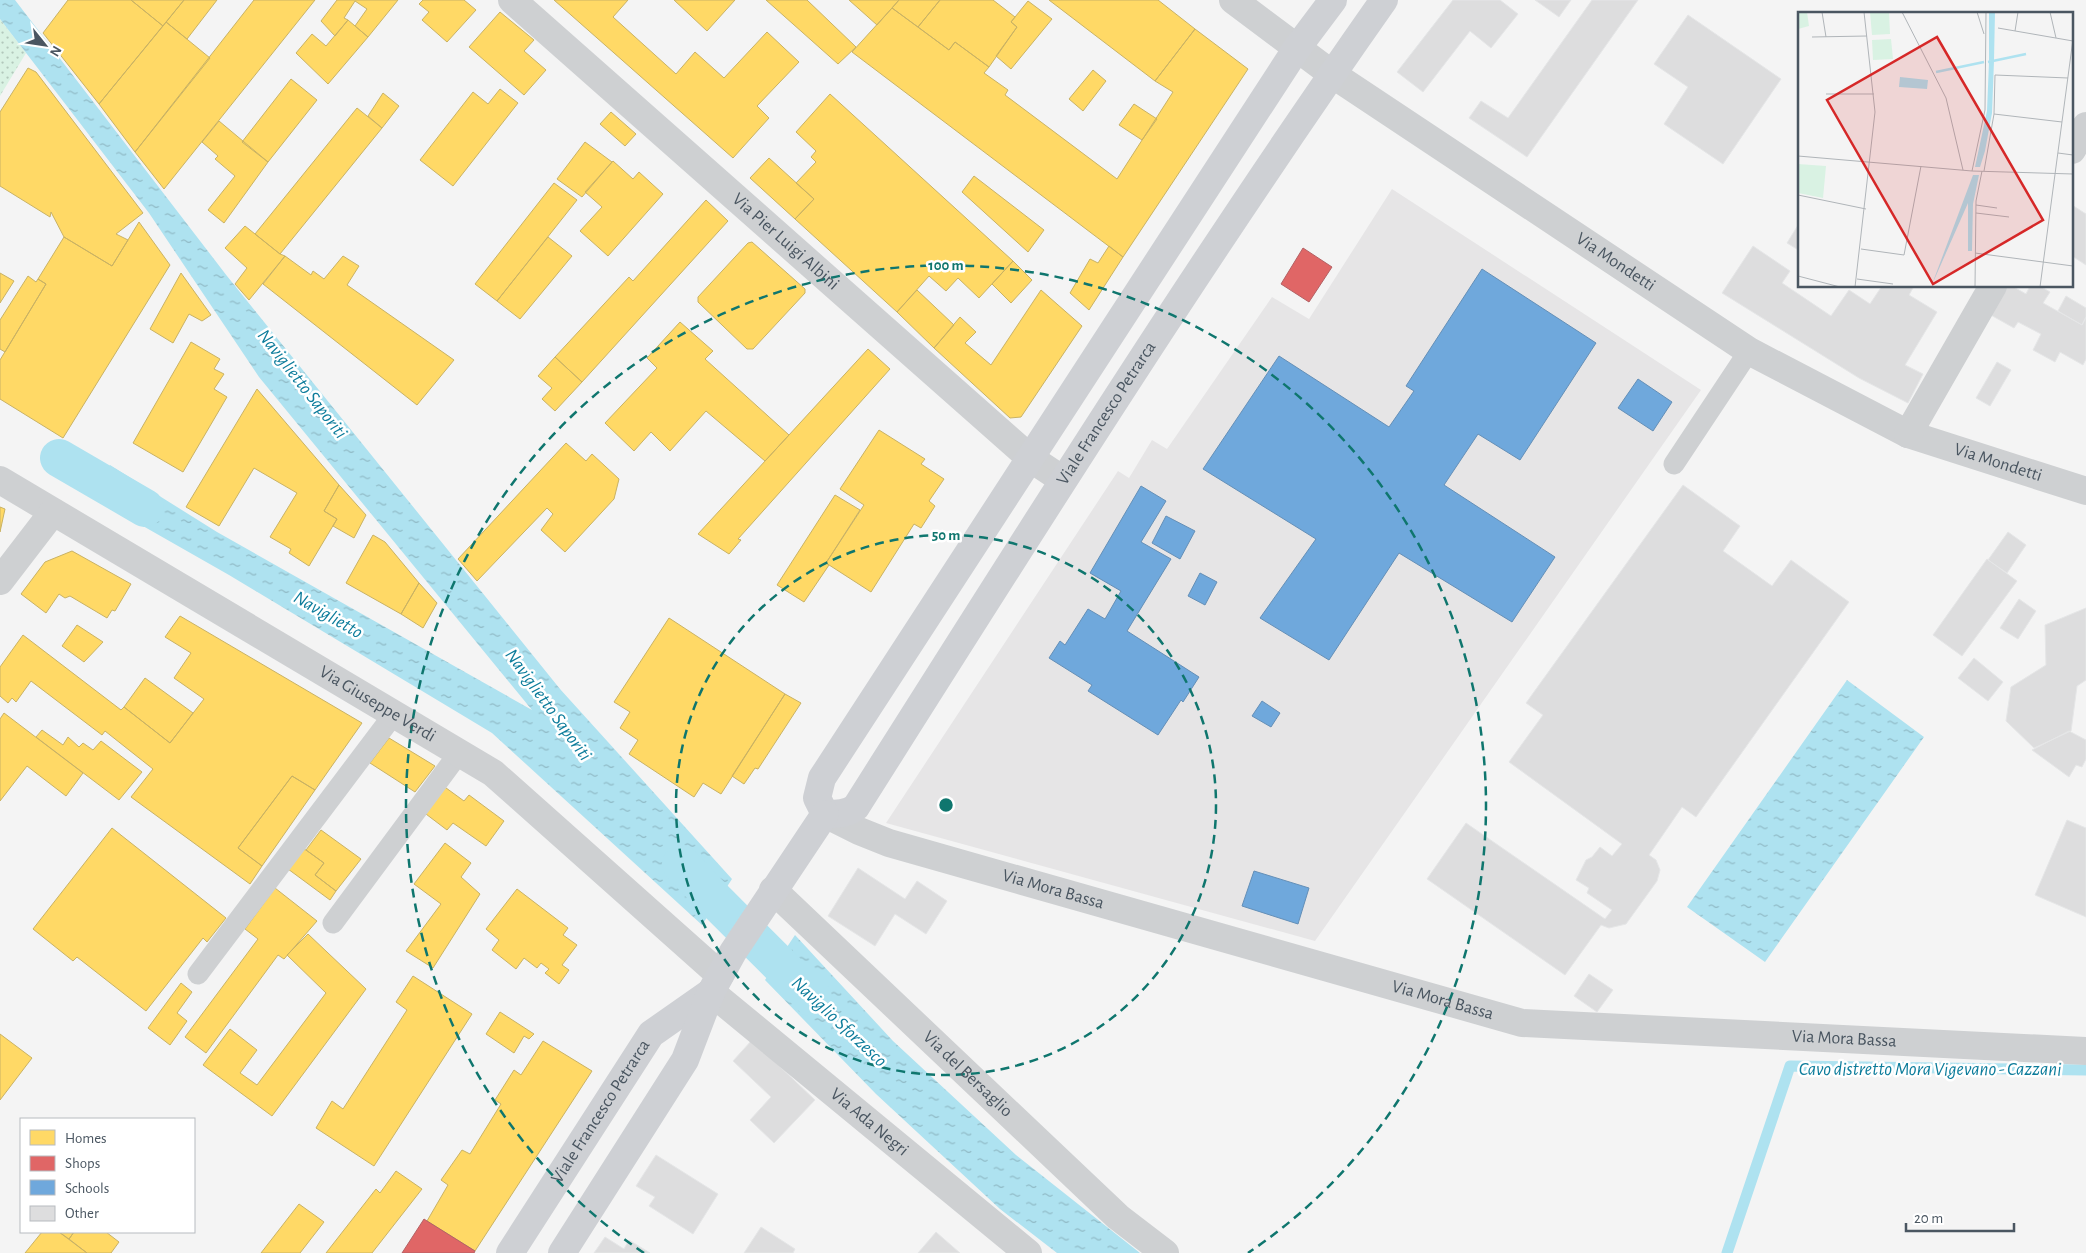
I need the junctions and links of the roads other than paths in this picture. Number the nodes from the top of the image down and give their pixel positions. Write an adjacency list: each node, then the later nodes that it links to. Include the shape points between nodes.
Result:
1 (512, 0): 12 (street, Via Pier Luigi Albini)
2 (1233, 0): 5 (street, Via Mondetti)
3 (1333, 0): 5 (main road)
4 (1384, 0): 6 (main road, Viale Francesco Petrarca)
5 (1297, 48): 6 (street, Via Mondetti); 12 (main road)
6 (1332, 74): 10 (street, Via Mondetti); 15 (main road, Viale Francesco Petrarca)
7 (2086, 126): 8 (street)
8 (2074, 147)
9 (1992, 288): 11 (street)
10 (1749, 351): 11 (street, Via Mondetti); 13 (lane)
11 (1908, 434): 16 (street, Via Mondetti)
12 (1030, 458): 15 (street, Via Pier Luigi Albini); 21 (main road, via 822,778 817,798)
13 (1674, 464)
14 (0, 480): 17 (street, Via Giuseppe Verdi)
15 (1063, 480): 21 (main road, Viale Francesco Petrarca, via 856,807 842,814)
16 (2086, 491)
17 (53, 512): 18 (street); 19 (street, Via Giuseppe Verdi)
18 (0, 581)
19 (394, 714): 20 (street, Via Giuseppe Verdi); 25 (lane)
20 (459, 753): 23 (lane); 24 (street, Via Giuseppe Verdi, via 493,773)
21 (825, 814): 22 (main road, Viale Francesco Petrarca); 26 (street, Via Mora Bassa, via 889,843 1522,1022)
22 (768, 898): 24 (main road, Viale Francesco Petrarca); 30 (street, Via del Bersaglio, via 1118,1217)
23 (333, 923)
24 (721, 973): 27 (main road, Viale Francesco Petrarca, via 651,1034); 28 (main road, Viale Francesco Petrarca, via 685,1060); 29 (street, Via Ada Negri)
25 (198, 974)
26 (2086, 1051)
27 (510, 1253)
28 (562, 1253)
29 (1028, 1253)
30 (1166, 1253)

